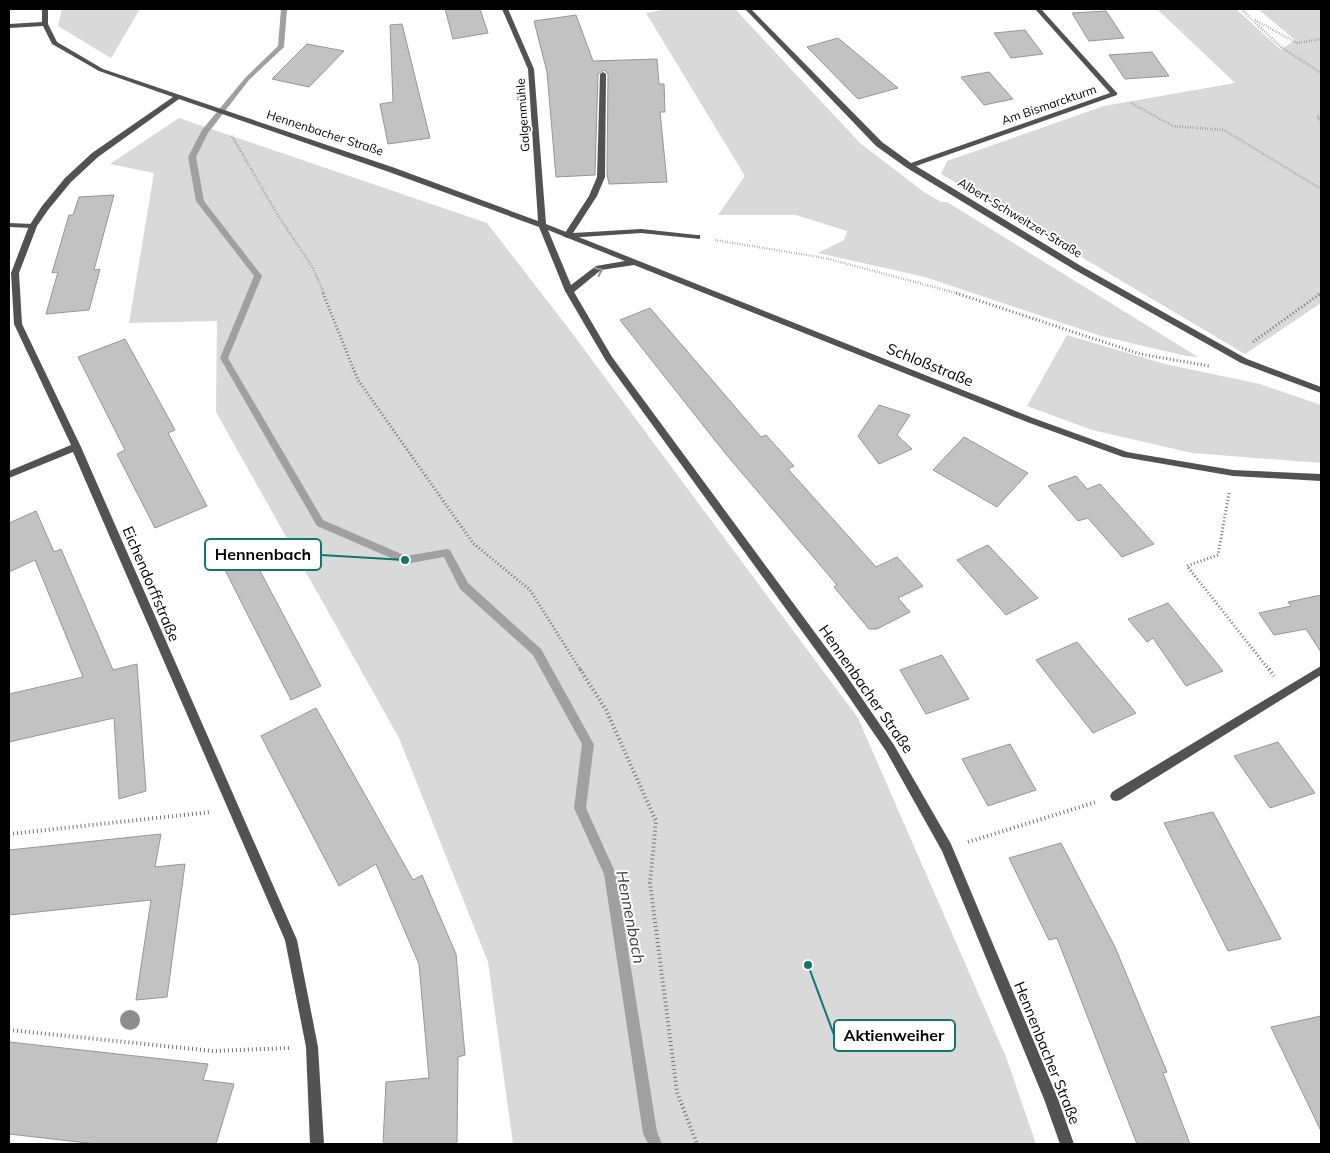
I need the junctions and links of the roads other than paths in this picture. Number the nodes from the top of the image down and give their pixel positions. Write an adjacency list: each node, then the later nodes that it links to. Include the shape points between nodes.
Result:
1 (45, 9): 5 (street)
2 (505, 9): 11 (street, Galgenmühle, via 531,70)
3 (748, 9): 9 (street, Albert-Schweitzer-Straße, via 879,144)
4 (1038, 9): 9 (street, Am Bismarckturm, via 1115,94)
5 (45, 24): 6 (street); 8 (street, Hennenbacher Straße, via 54,43 101,70)
6 (9, 26)
7 (603, 74): 13 (street, via 601,177 593,196)
8 (178, 97): 11 (street, Hennenbacher Straße); 12 (street, Eichendorffstraße, via 95,155 62,187)
9 (910, 166): 17 (street, Albert-Schweitzer-Straße, via 1078,268 1234,356)
10 (9, 225): 12 (street)
11 (542, 225): 13 (street, Schloßstraße); 16 (street, Hennenbacher Straße)
12 (33, 226): 18 (street, Eichendorffstraße, via 15,273 18,324)
13 (567, 236): 14 (street, via 641,232); 15 (street, Schloßstraße)
14 (697, 238)
15 (635, 262): 16 (street, one-way to 15, via 599,268); 20 (street, Schloßstraße, via 1030,420 1126,455 1233,473)
16 (569, 291): 24 (street, Hennenbacher Straße, via 609,359 890,748 947,848)
17 (1321, 390)
18 (76, 447): 19 (street); 23 (street, Eichendorffstraße, via 291,940 312,1047)
19 (9, 475)
20 (1321, 477)
21 (1321, 670): 22 (street)
22 (1116, 796)
23 (317, 1144)
24 (1067, 1144)

